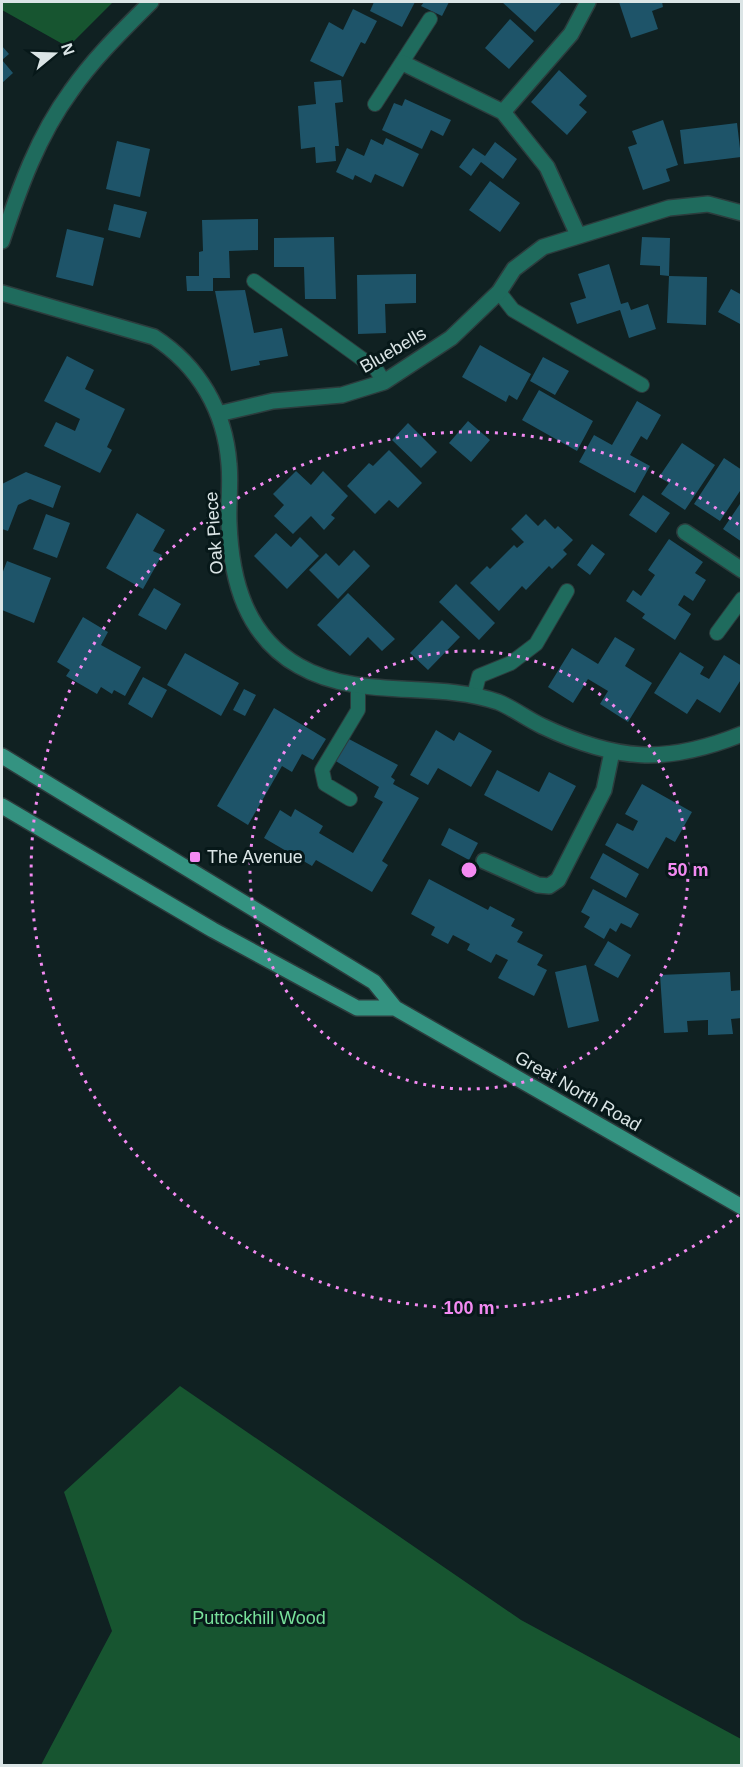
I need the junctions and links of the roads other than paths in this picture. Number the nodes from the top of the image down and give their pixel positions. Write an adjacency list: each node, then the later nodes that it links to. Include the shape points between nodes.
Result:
1 (151, 2): 9 (street, via 71,90 50,123 18,192)
2 (588, 2): 6 (street, via 571,34)
3 (430, 18): 4 (lane)
4 (403, 63): 5 (lane); 6 (street)
5 (375, 104)
6 (503, 112): 8 (street, via 547,167)
7 (741, 213): 8 (street, Bluebells, via 708,204 669,208)
8 (578, 235): 11 (street, Bluebells, via 543,247 514,269)
9 (2, 241)
10 (254, 281): 13 (lane, via 376,369)
11 (499, 292): 13 (street, Bluebells, via 451,338); 14 (lane, via 513,310)
12 (2, 293): 15 (street, Oak Piece, via 154,337 193,369)
13 (384, 382): 15 (street, Bluebells, via 342,395 273,401)
14 (642, 385)
15 (218, 414): 21 (street, Oak Piece, via 229,464 232,562 249,617 271,646 300,667 336,682)
16 (685, 532): 17 (street)
17 (741, 570)
18 (567, 591): 22 (lane, via 536,644 511,663 480,676)
19 (741, 599): 20 (lane)
20 (717, 633)
21 (358, 686): 22 (street, Oak Piece); 26 (lane, via 358,710 322,770 325,784)
22 (474, 695): 24 (street, Oak Piece, via 501,703 540,726)
23 (741, 734): 24 (street, Oak Piece, via 688,753 651,757)
24 (612, 752): 28 (street, via 604,790 558,880 549,886 538,885)
25 (2, 758): 29 (main road, via 374,981)
26 (350, 799)
27 (2, 806): 29 (main road, via 213,930 357,1008)
28 (484, 861)
29 (395, 1008): 30 (main road, Great North Road)
30 (741, 1207)

